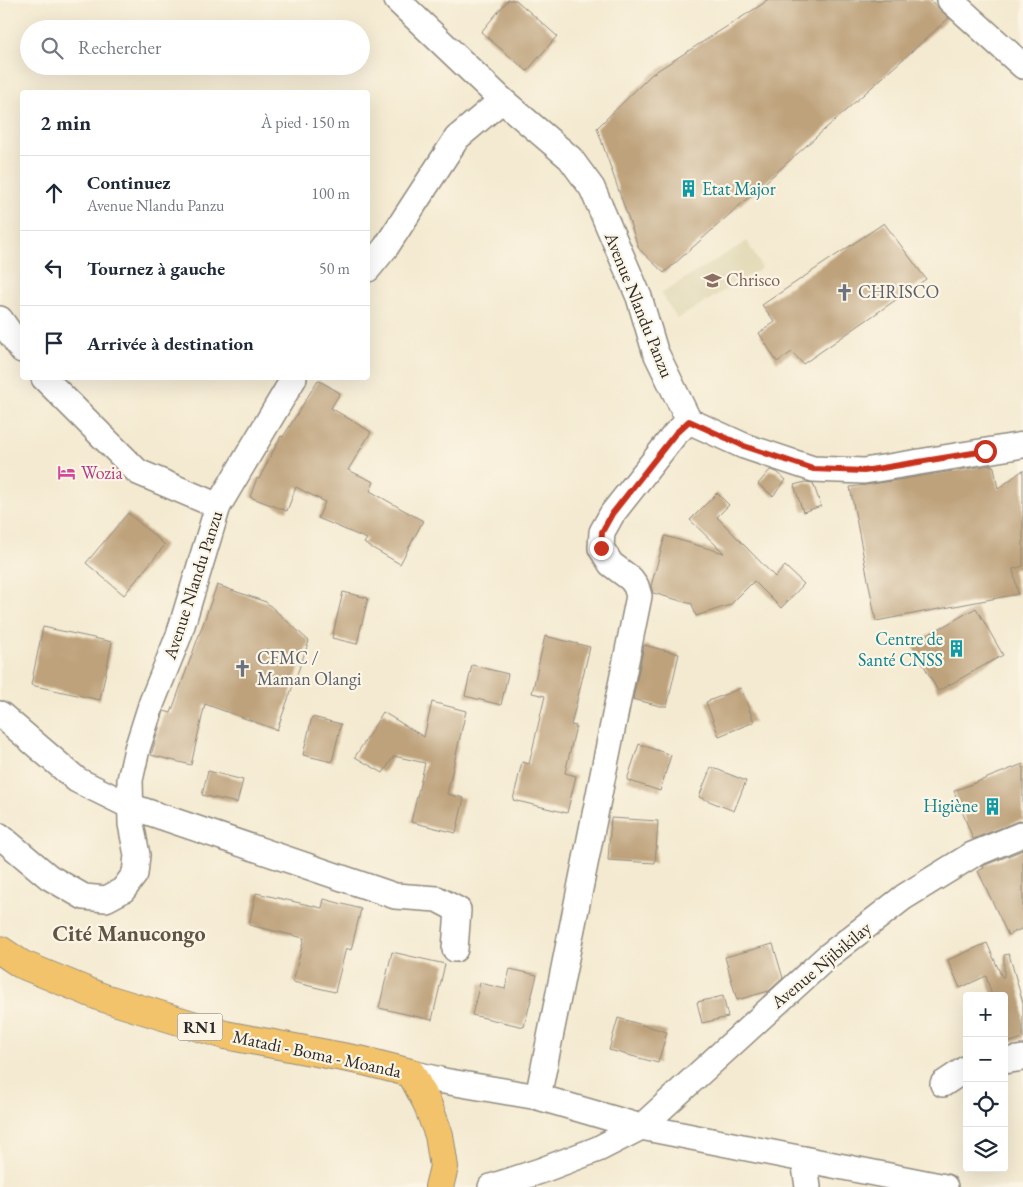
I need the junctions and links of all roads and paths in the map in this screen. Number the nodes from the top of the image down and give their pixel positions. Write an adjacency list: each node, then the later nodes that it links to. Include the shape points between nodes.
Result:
1 (397, 0): 4 (street, Avenue Nlandu Panzu)
2 (950, 0): 3 (street)
3 (1023, 66)
4 (502, 100): 5 (street, via 456,138); 10 (street, Avenue Nlandu Panzu, via 570,158 592,188 639,297 655,351)
5 (370, 267)
6 (0, 319): 7 (street)
7 (20, 347)
8 (46, 380): 12 (street, via 138,472)
9 (293, 380): 12 (street, Avenue Nlandu Panzu)
10 (689, 421): 11 (street, via 744,446 813,469 864,471); 24 (street, via 669,441 612,514 602,532 601,548 611,564 636,586 639,596)
11 (1023, 446)
12 (218, 506): 14 (street, Avenue Nlandu Panzu, via 179,635 137,749 130,780)
13 (0, 714): 14 (street, via 77,780)
14 (130, 806): 16 (street, Avenue Nlandu Panzu, via 137,855 136,874 123,890 106,899 84,897 49,877); 17 (street, via 396,896 437,899 458,910)
15 (1023, 834): 25 (street, Avenue Njibikilay, via 972,855 904,897 828,956)
16 (0, 836)
17 (455, 949)
18 (0, 950): 22 (highway, Matadi - Boma - Moanda / RN1, via 22,964 101,997 215,1032)
19 (1023, 1058): 20 (street)
20 (1008, 1060)
21 (963, 1071): 23 (street)
22 (411, 1073): 24 (street); 27 (highway, via 439,1135 444,1167)
23 (943, 1084)
24 (538, 1097): 25 (street)
25 (641, 1127): 26 (street); 28 (street, Avenue Njibikilay, via 598,1149)
26 (804, 1159): 29 (street); 30 (street)
27 (438, 1187)
28 (491, 1187)
29 (808, 1187)
30 (945, 1187)

